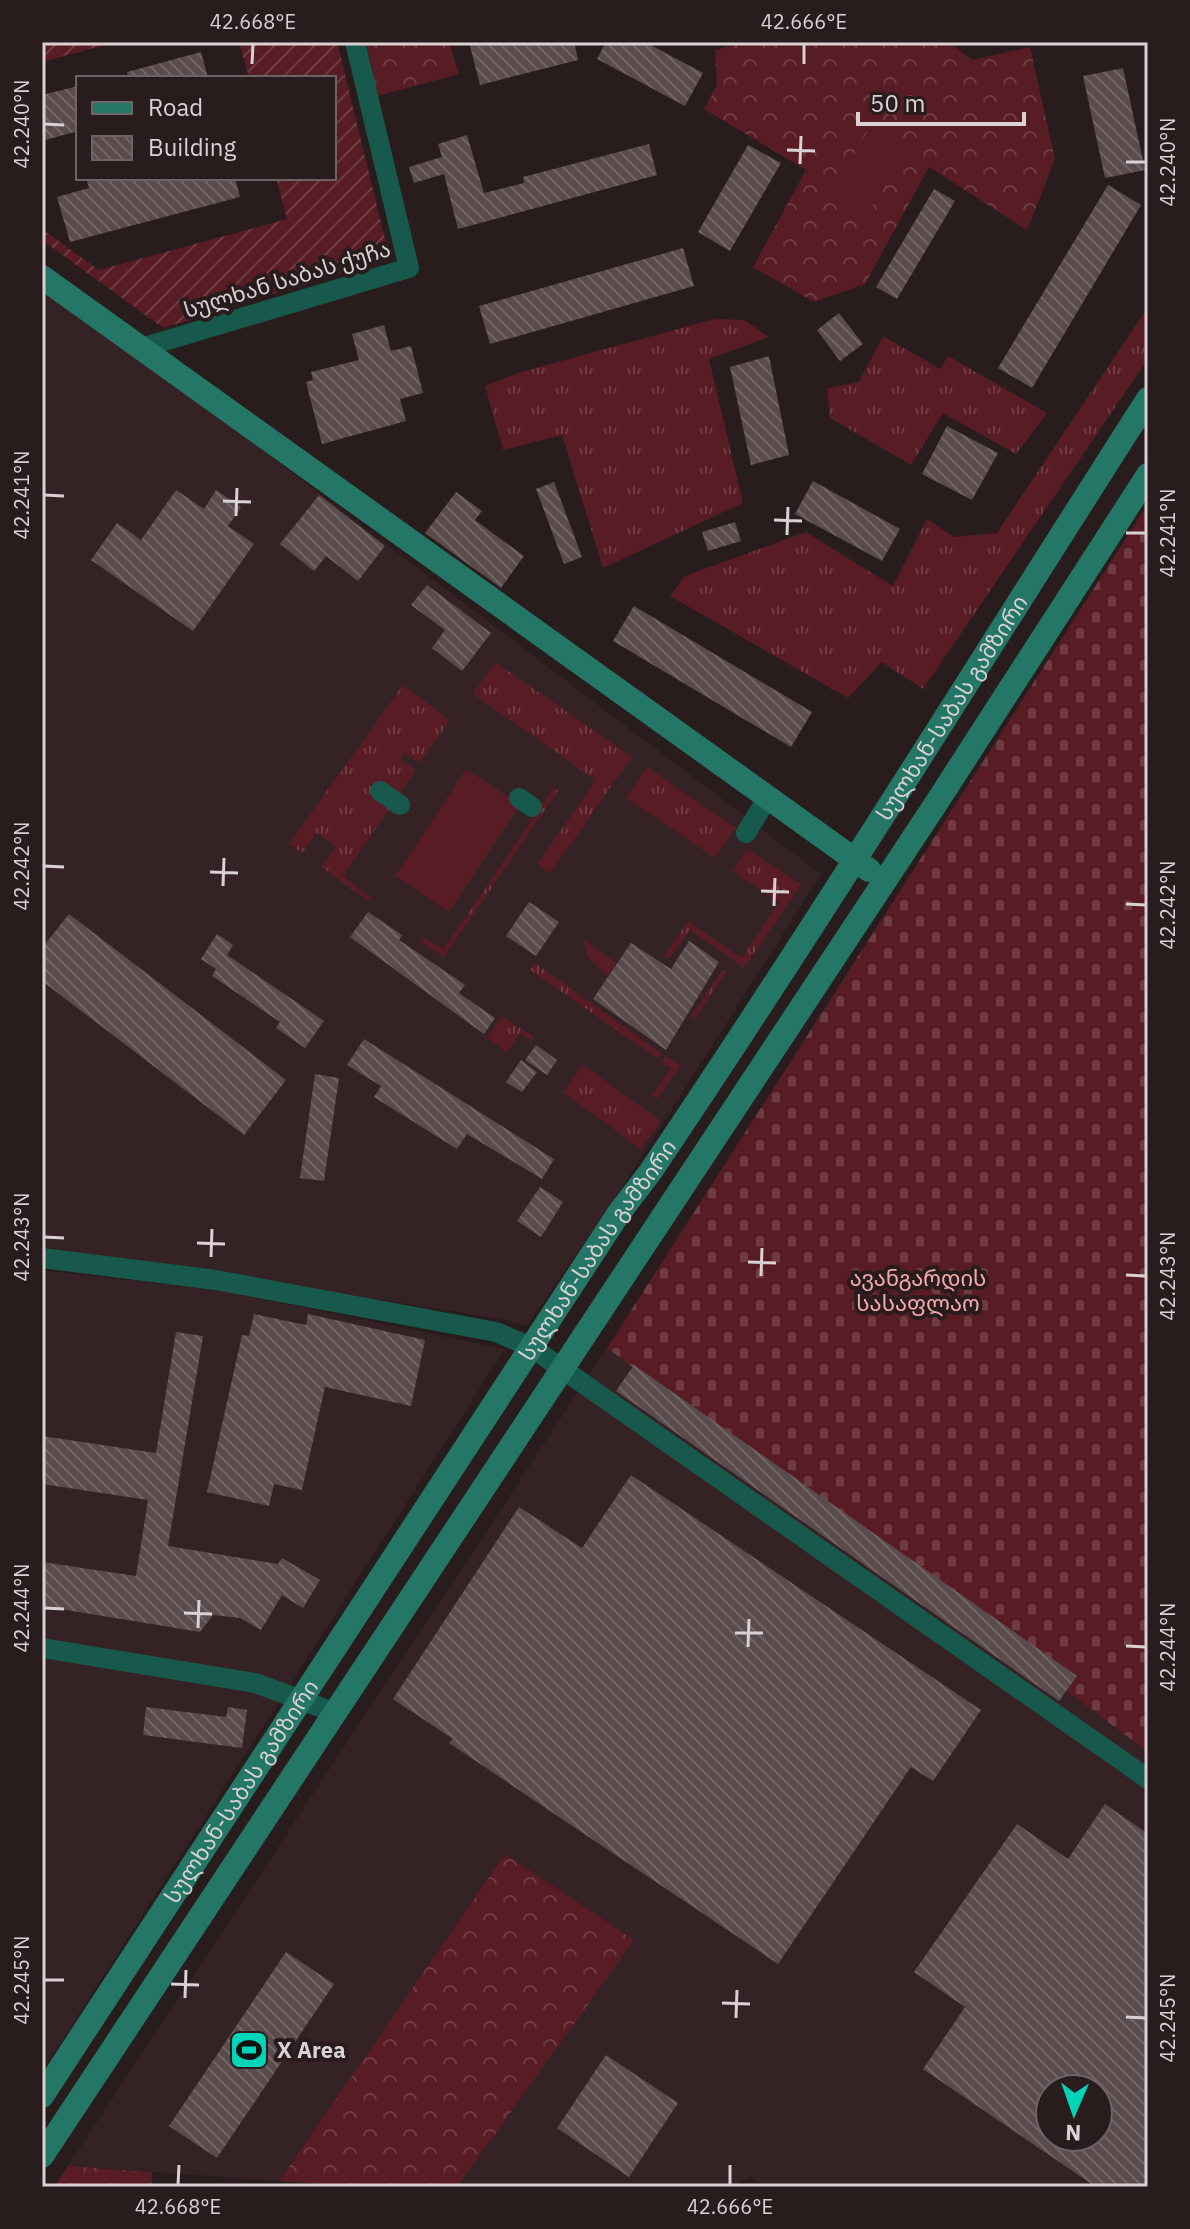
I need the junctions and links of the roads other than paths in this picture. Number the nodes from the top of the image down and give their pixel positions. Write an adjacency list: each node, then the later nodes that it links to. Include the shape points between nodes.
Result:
1 (355, 42): 3 (street, სულხან საბას ქუჩა, via 409,268)
2 (42, 277): 3 (main road)
3 (141, 348): 7 (main road)
4 (1148, 399): 10 (main road, სულხან-საბას გამზირი)
5 (1148, 475): 11 (main road, სულხან-საბას გამზირი)
6 (380, 791): 8 (street)
7 (768, 797): 9 (street); 10 (main road)
8 (400, 805)
9 (746, 833)
10 (856, 861): 11 (main road); 13 (main road, სულხან-საბას გამზირი)
11 (884, 881): 14 (main road, სულხან-საბას გამზირი)
12 (42, 1258): 13 (street, via 216,1280 496,1332)
13 (531, 1347): 14 (street); 16 (main road, სულხან-საბას გამზირი)
14 (563, 1369): 17 (main road, სულხან-საბას გამზირი); 18 (street)
15 (42, 1648): 16 (street, via 255,1683)
16 (305, 1699): 17 (street); 19 (main road, სულხან-საბას გამზირი)
17 (336, 1713): 20 (main road, სულხან-საბას გამზირი)
18 (1148, 1779)
19 (42, 2096)
20 (42, 2156)

